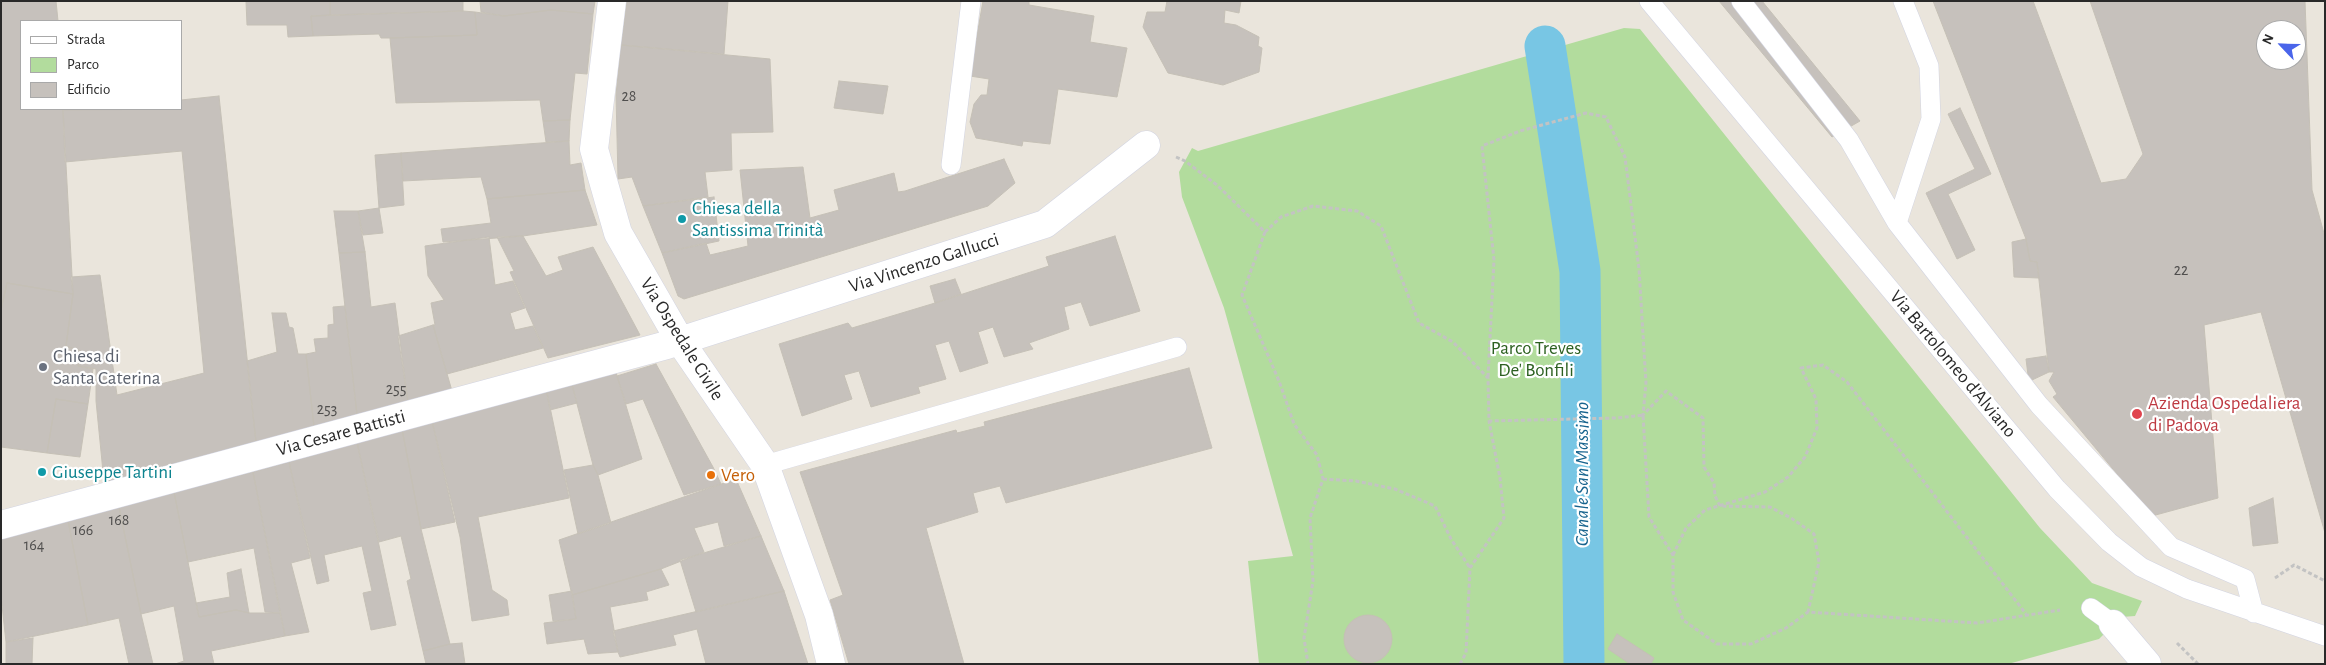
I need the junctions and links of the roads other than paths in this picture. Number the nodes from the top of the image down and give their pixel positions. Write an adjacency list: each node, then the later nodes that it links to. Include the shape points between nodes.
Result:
1 (612, 1): 9 (street, Via Ospedale Civile, via 594,149 618,233)
2 (971, 1): 7 (lane)
3 (1648, 1): 14 (lane, Via Bartolomeo d'Alviano, via 2057,489 2109,542 2141,567 2187,589)
4 (1741, 1): 8 (lane, via 1849,140)
5 (1903, 1): 8 (lane, via 1929,66 1931,119)
6 (1146, 145): 9 (street, Via Vincenzo Gallucci, via 1045,224)
7 (952, 165)
8 (1897, 223): 14 (lane, via 2039,405 2171,547 2245,579)
9 (680, 341): 11 (street, Via Ospedale Civile); 12 (street, Via Cesare Battisti)
10 (1177, 346): 11 (lane)
11 (765, 465): 17 (street, Via Ospedale Civile, via 819,615)
12 (1, 525)
13 (2091, 608): 15 (lane)
14 (2254, 613): 16 (lane, Via Bartolomeo d'Alviano)
15 (2113, 624): 18 (street)
16 (2325, 636)
17 (831, 664)
18 (2147, 664)

